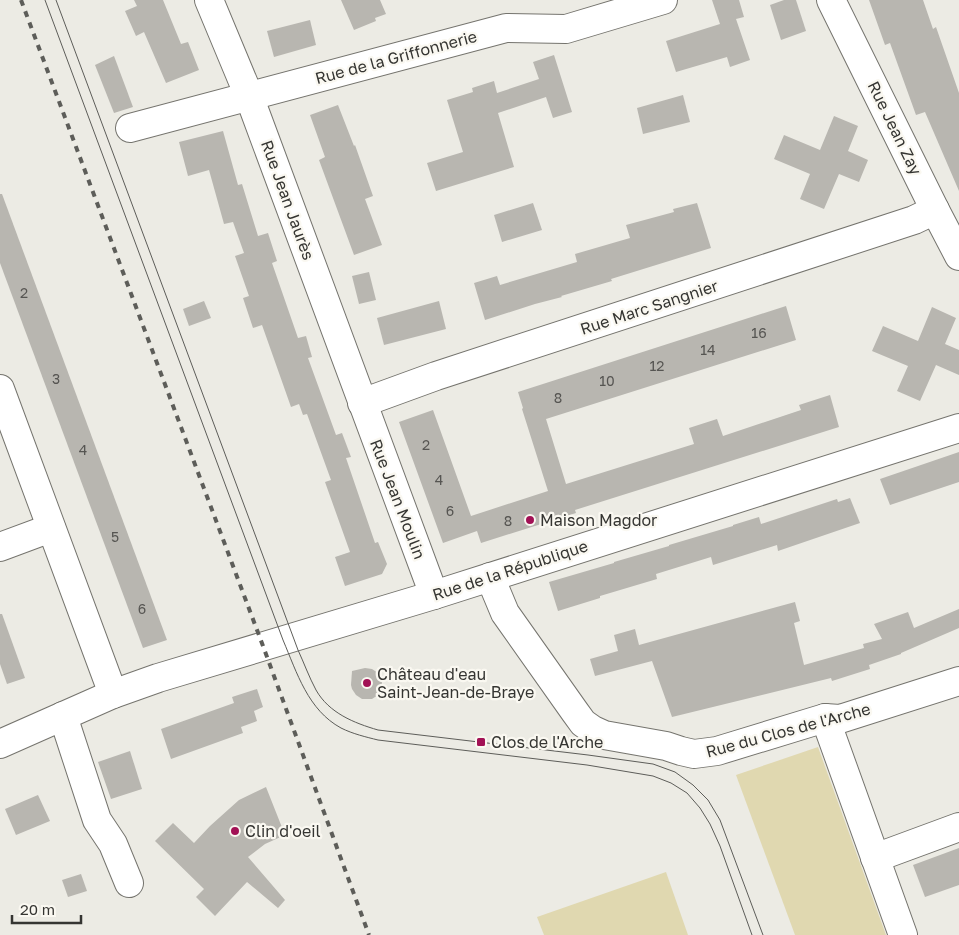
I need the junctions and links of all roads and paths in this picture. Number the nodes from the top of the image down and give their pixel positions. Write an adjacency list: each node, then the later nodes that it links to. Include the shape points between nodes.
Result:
1 (209, 0): 4 (street, Rue Jean Jaurès)
2 (663, 0): 4 (street, Rue de la Griffonnerie, via 566,29 506,28)
3 (831, 0): 6 (street, Rue Jean Zay)
4 (249, 96): 5 (street, Rue de la Griffonnerie); 9 (street, Rue Jean Jaurès)
5 (130, 128)
6 (935, 210): 7 (street, Rue Jean Zay); 9 (street, Rue Marc Sangnier, via 914,220)
7 (959, 256)
8 (0, 389): 11 (street)
9 (362, 402): 14 (street, Rue Jean Moulin)
10 (959, 428): 13 (street, Rue de la République)
11 (51, 528): 12 (street); 16 (street)
12 (0, 547)
13 (490, 577): 14 (street, Rue de la République); 18 (street, Rue du Clos de l'Arche, via 505,613 570,705 584,723 604,735 694,754 717,751)
14 (434, 595): 16 (street, Rue de la République)
15 (959, 681): 18 (street, Rue du Clos de l'Arche, via 840,719)
16 (113, 694): 17 (street, Rue de la République)
17 (63, 716): 19 (street, Rue de la République); 22 (street, via 97,820 113,844)
18 (825, 718): 21 (street)
19 (0, 744)
20 (959, 827): 21 (street)
21 (875, 858): 23 (street)
22 (129, 883)
23 (903, 935)

